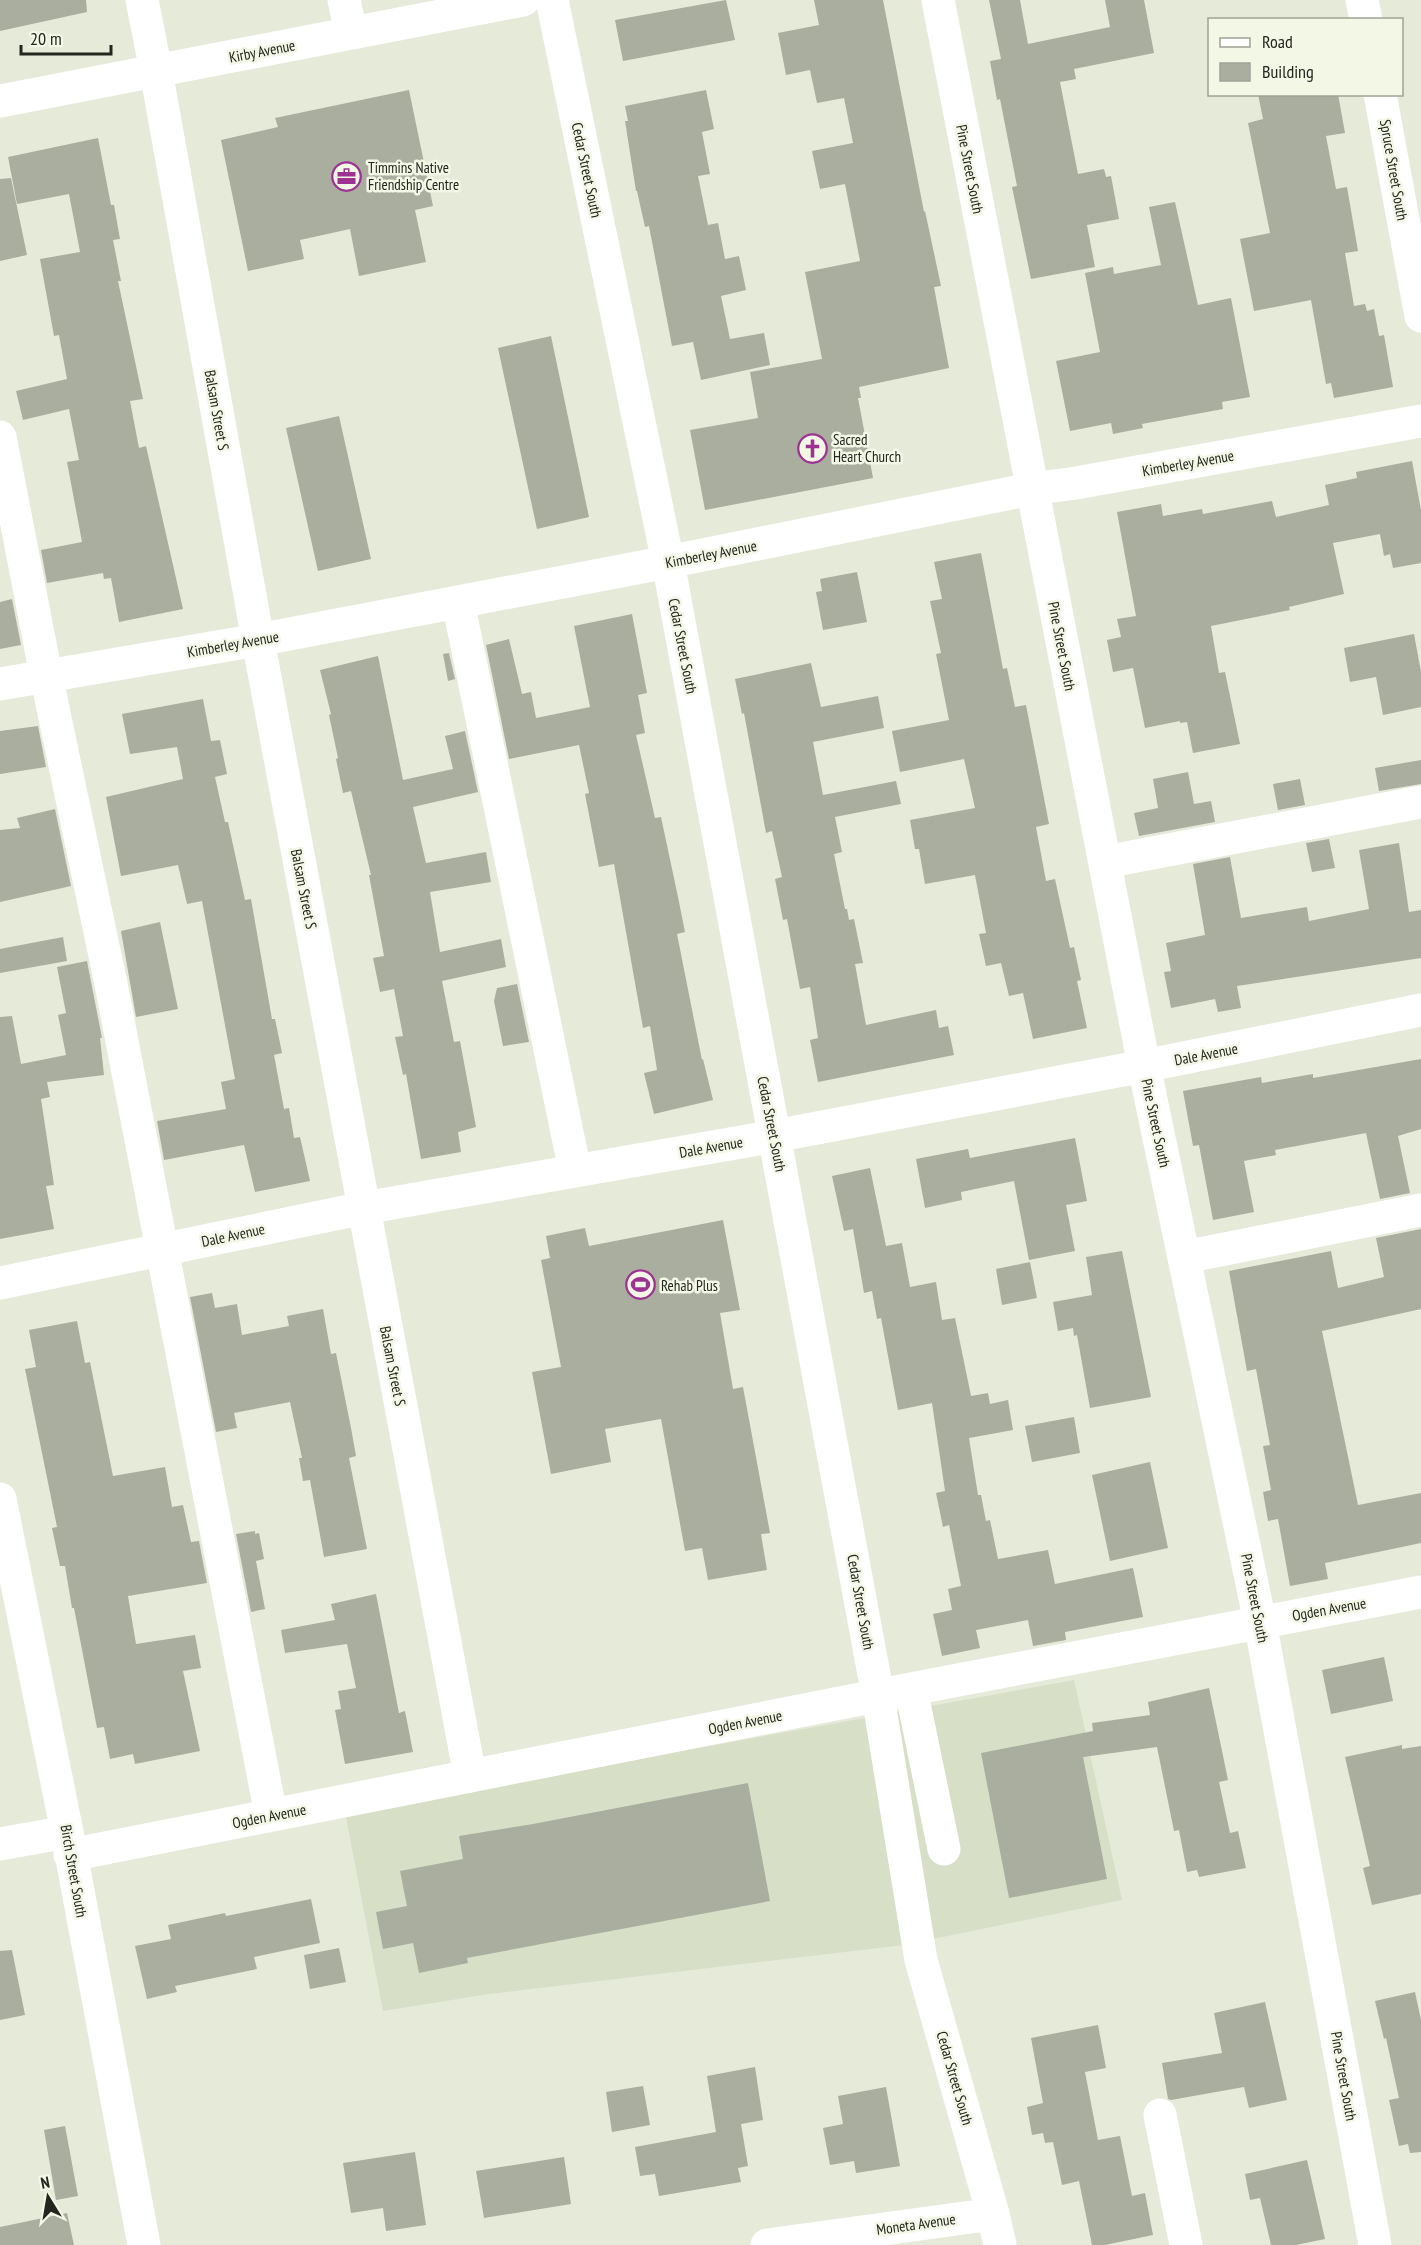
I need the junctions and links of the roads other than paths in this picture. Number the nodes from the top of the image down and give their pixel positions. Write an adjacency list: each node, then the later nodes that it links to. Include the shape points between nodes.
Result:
1 (142, 0): 9 (street, Balsam Street S)
2 (344, 0): 8 (street)
3 (523, 0): 8 (street, Kirby Avenue)
4 (552, 0): 16 (street, Cedar Street South)
5 (938, 0): 15 (street, Pine Street South)
6 (1362, 0): 7 (street)
7 (1366, 18)
8 (351, 33): 9 (street, Kirby Avenue)
9 (156, 71): 11 (street, Kirby Avenue); 18 (street, Balsam Street S)
10 (1380, 96): 12 (street, Spruce Street South)
11 (0, 101)
12 (1421, 316)
13 (1421, 421): 15 (street, Kimberley Avenue)
14 (0, 437): 19 (street)
15 (1031, 489): 16 (street, Kimberley Avenue); 22 (street, Pine Street South)
16 (668, 562): 17 (street, Kimberley Avenue); 25 (street, Cedar Street South)
17 (459, 602): 18 (street, Kimberley Avenue); 26 (street)
18 (258, 640): 19 (street, Kimberley Avenue); 27 (street, Balsam Street S)
19 (46, 675): 20 (street, Kimberley Avenue); 29 (street, via 111,984)
20 (0, 684)
21 (1421, 802): 22 (street)
22 (1104, 862): 24 (street, Pine Street South)
23 (1421, 1010): 24 (street, Dale Avenue)
24 (1144, 1066): 25 (street, Dale Avenue); 30 (street, Pine Street South)
25 (775, 1136): 26 (street, Dale Avenue); 36 (street, Cedar Street South)
26 (575, 1171): 27 (street, Dale Avenue)
27 (363, 1208): 29 (street, Dale Avenue); 37 (street, Balsam Street S)
28 (1421, 1210): 30 (street)
29 (161, 1250): 31 (street, Dale Avenue); 38 (street)
30 (1185, 1257): 34 (street, Pine Street South)
31 (0, 1283)
32 (0, 1499): 40 (street, Birch Street South)
33 (1421, 1592): 34 (street, Ogden Avenue)
34 (1260, 1622): 35 (street, Ogden Avenue); 48 (street, Pine Street South)
35 (911, 1689): 36 (street, Ogden Avenue); 41 (street)
36 (878, 1696): 37 (street, Ogden Avenue); 43 (street, Cedar Street South, via 921,1959)
37 (470, 1776): 38 (street, Ogden Avenue)
38 (271, 1815): 40 (street, Ogden Avenue)
39 (0, 1844): 40 (street, Ogden Avenue)
40 (69, 1844): 44 (street, Birch Street South)
41 (944, 1849)
42 (1160, 2115): 47 (street)
43 (993, 2214): 45 (street, Moneta Avenue); 46 (street, Cedar Street South)
44 (144, 2245)
45 (767, 2245)
46 (1000, 2245)
47 (1186, 2245)
48 (1375, 2245)

